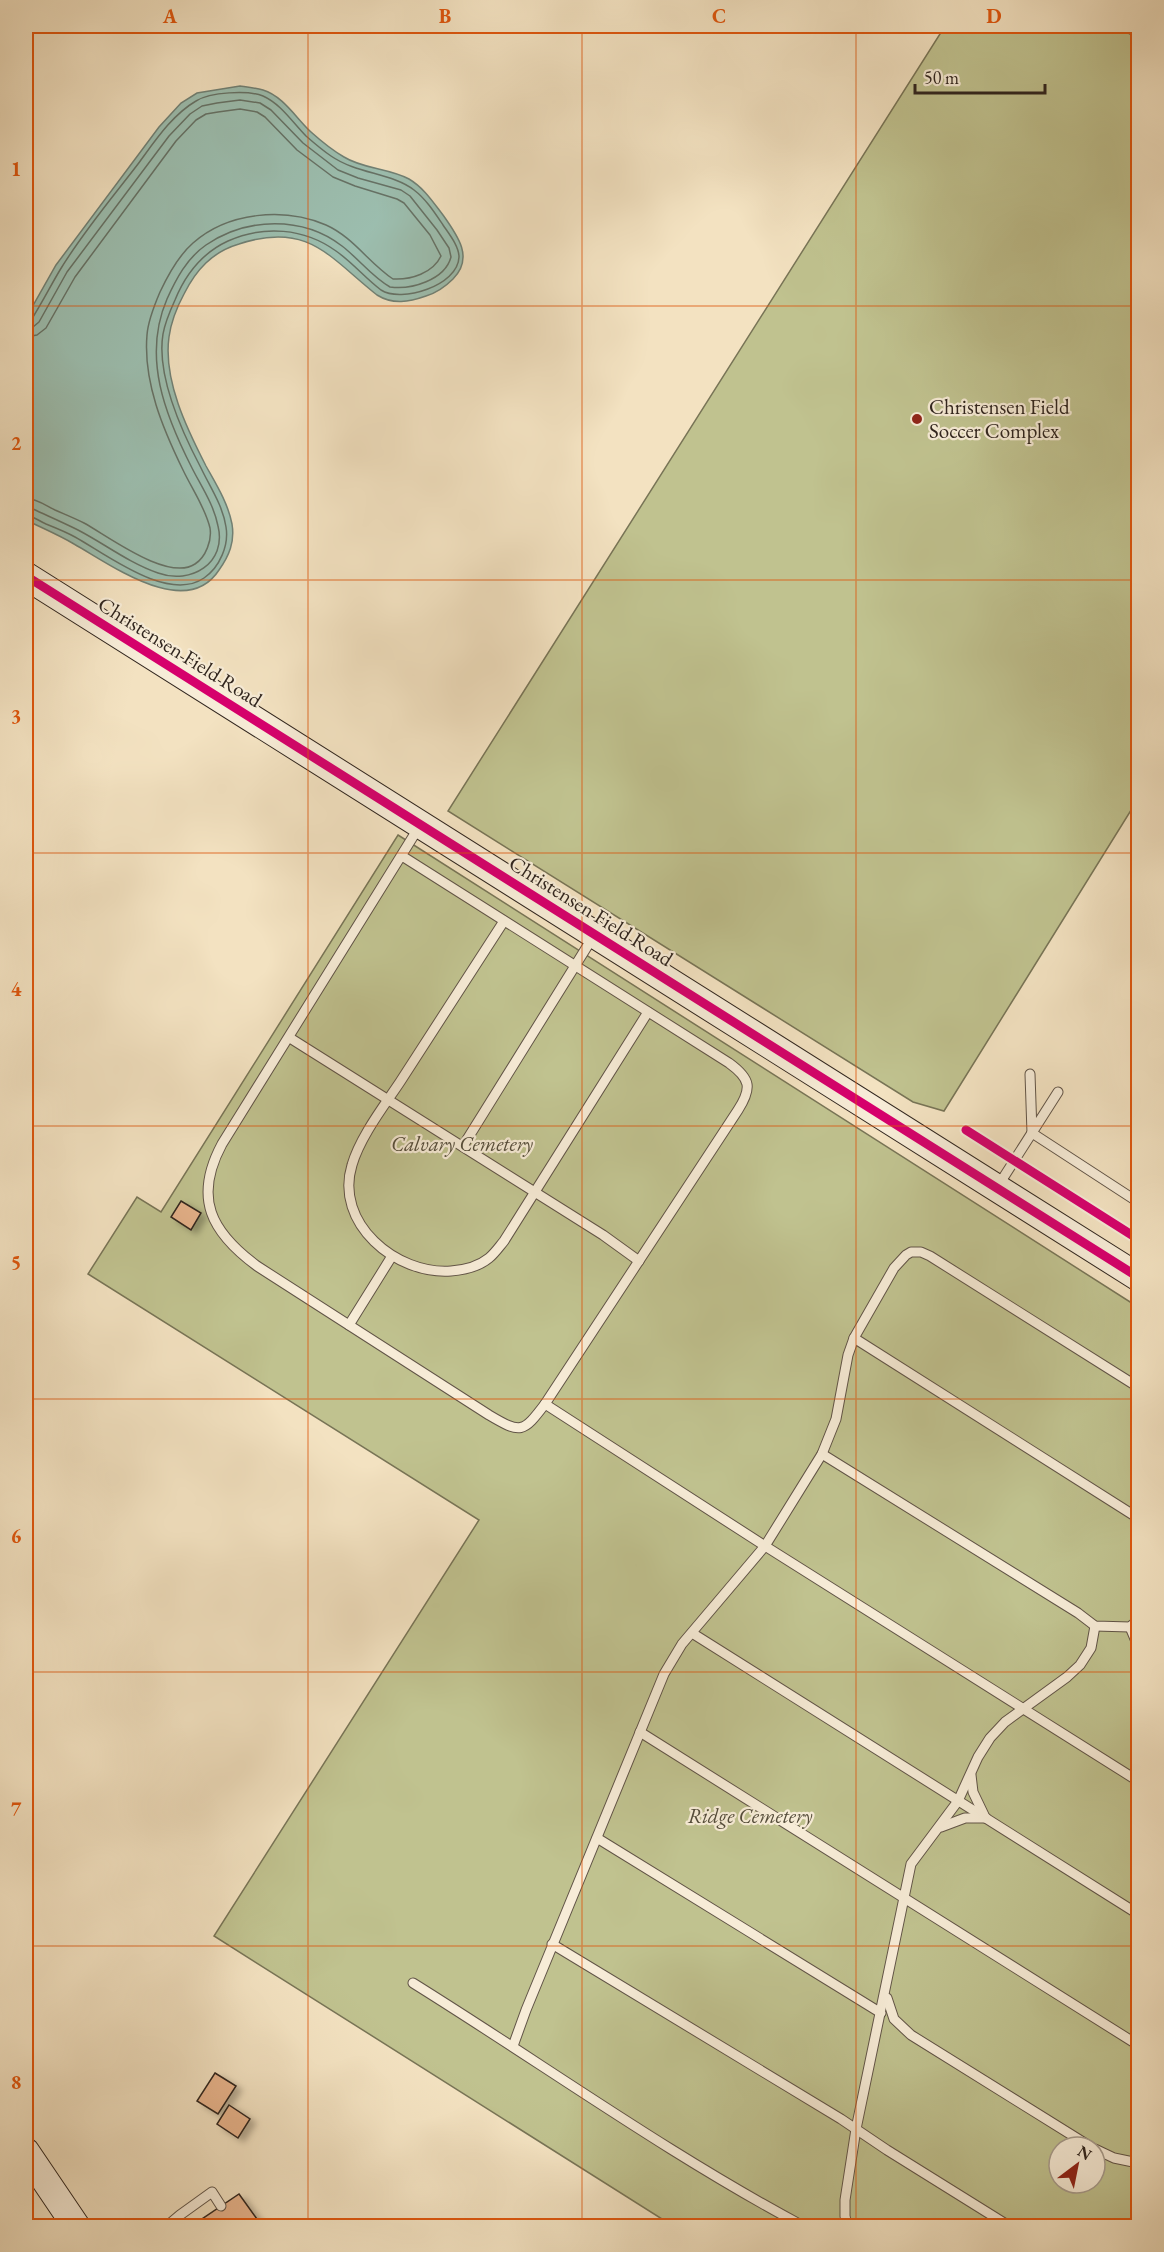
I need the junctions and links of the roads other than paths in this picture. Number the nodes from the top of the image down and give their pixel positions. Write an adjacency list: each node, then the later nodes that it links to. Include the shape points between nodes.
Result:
1 (26, 576): 2 (street, Christensen Field Road)
2 (421, 825): 3 (lane); 5 (street, Christensen Field Road)
3 (402, 856): 4 (lane); 8 (lane)
4 (504, 921): 6 (lane); 11 (lane)
5 (594, 935): 6 (lane); 14 (street, Christensen Field Road)
6 (575, 966): 7 (lane); 13 (lane)
7 (648, 1012): 15 (lane); 18 (lane, via 737,1069 748,1089)
8 (290, 1038): 11 (lane); 20 (lane, via 219,1150 209,1180 209,1209 220,1232 243,1256)
9 (1030, 1074): 12 (lane)
10 (1058, 1092): 12 (lane)
11 (389, 1099): 13 (lane); 17 (lane, via 352,1162 348,1184 361,1227)
12 (1032, 1133): 14 (lane); 16 (lane)
13 (463, 1146): 15 (lane)
14 (997, 1188): 19 (street, Christensen Field Road)
15 (535, 1191): 17 (lane, via 497,1250 473,1267 441,1272 415,1267); 18 (lane)
16 (1138, 1202)
17 (392, 1256): 20 (lane)
18 (639, 1261): 23 (lane)
19 (1138, 1277)
20 (349, 1325): 23 (lane, via 512,1428 525,1427)
21 (854, 1338): 22 (lane, via 894,1268 906,1255 921,1252); 24 (lane, via 836,1419); 25 (lane)
22 (1138, 1387)
23 (545, 1404): 26 (lane)
24 (822, 1454): 26 (lane); 28 (lane)
25 (1138, 1518)
26 (765, 1546): 30 (lane); 32 (lane)
27 (1138, 1620): 29 (lane)
28 (1095, 1626): 29 (lane); 33 (lane, via 1091,1648 1080,1665)
29 (1130, 1627): 31 (lane)
30 (692, 1633): 35 (lane, via 664,1674); 38 (lane)
31 (1138, 1646)
32 (1007, 1698): 33 (lane); 34 (lane)
33 (1024, 1709): 34 (lane); 37 (lane)
34 (1005, 1722): 36 (lane, via 986,1744)
35 (640, 1732): 41 (lane); 42 (lane)
36 (971, 1775): 38 (lane); 39 (lane, via 973,1791)
37 (1138, 1781)
38 (958, 1801): 39 (lane); 40 (lane)
39 (986, 1818): 40 (lane, via 965,1818); 43 (lane)
40 (939, 1828): 42 (lane, via 911,1864)
41 (597, 1839): 44 (lane); 47 (lane)
42 (903, 1897): 46 (lane); 48 (lane)
43 (1138, 1914)
44 (552, 1944): 49 (lane); 50 (lane)
45 (413, 1983): 49 (lane)
46 (886, 1992): 47 (lane); 51 (lane, via 894,2019 911,2035)
47 (881, 2013): 50 (lane)
48 (1138, 2045)
49 (513, 2046): 58 (lane, via 591,2098)
50 (856, 2128): 59 (lane, via 845,2200); 60 (lane)
51 (1072, 2135)
52 (26, 2152): 56 (street)
53 (1107, 2155): 54 (lane)
54 (1138, 2163)
55 (221, 2206): 57 (lane, via 212,2192)
56 (76, 2226)
57 (167, 2226)
58 (803, 2226)
59 (847, 2226)
60 (1009, 2226)

